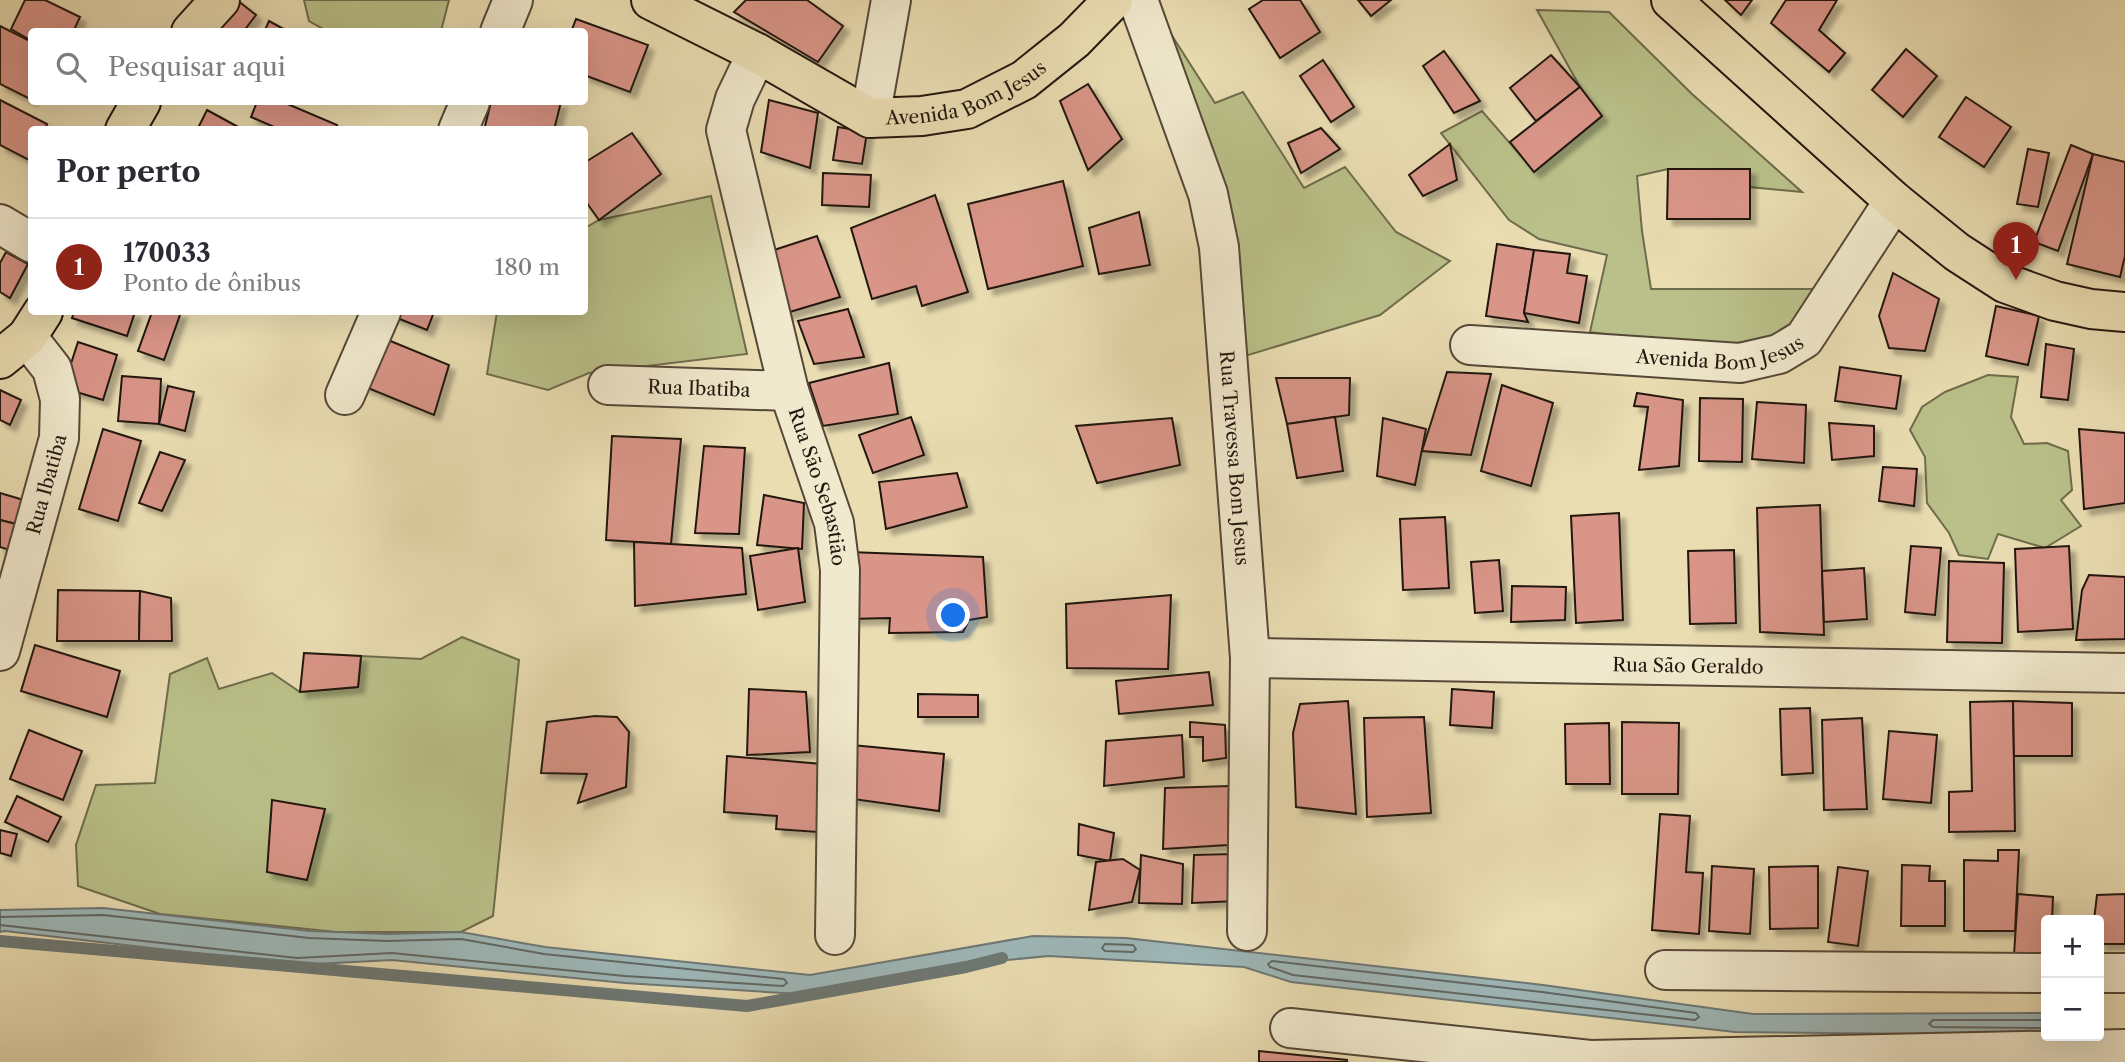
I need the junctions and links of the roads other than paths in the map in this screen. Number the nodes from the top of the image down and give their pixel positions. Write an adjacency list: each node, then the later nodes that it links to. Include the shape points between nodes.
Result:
1 (220, 0): 8 (main road)
2 (513, 0): 9 (street)
3 (651, 0): 10 (main road, Avenida Bom Jesus)
4 (891, 0): 13 (street)
5 (1113, 0): 13 (main road, Avenida Bom Jesus, via 1074,40 1024,80 967,109)
6 (1138, 0): 27 (street, Rua Travessa Bom Jesus, via 1208,194 1219,247)
7 (1671, 0): 16 (main road)
8 (195, 28)
9 (502, 28)
10 (757, 53): 13 (main road, Avenida Bom Jesus); 24 (street, Rua São Sebastião, via 726,130)
11 (139, 105): 14 (main road)
12 (469, 105): 15 (street)
13 (870, 118)
14 (127, 126)
15 (460, 126)
16 (1894, 201): 19 (main road, via 2004,283 2055,301); 22 (street, Avenida Bom Jesus, via 1804,339 1779,354 1740,363)
17 (0, 224): 18 (street)
18 (28, 241)
19 (2125, 312)
20 (380, 315): 25 (street)
21 (23, 336): 26 (street, Rua Ibatiba, via 52,369 60,400 59,438)
22 (1470, 345)
23 (608, 385): 24 (street, Rua Ibatiba)
24 (789, 391): 30 (street, Rua São Sebastião, via 834,523 841,570)
25 (345, 395)
26 (2, 641)
27 (1250, 658): 28 (street, Rua São Geraldo); 29 (street, Rua Travessa Bom Jesus)
28 (2125, 673)
29 (1247, 931)
30 (835, 935)
31 (1665, 970): 32 (street)
32 (2041, 973)
33 (2104, 973): 34 (street)
34 (2125, 973)
35 (1290, 1028): 36 (street, via 1590,1060)
36 (2125, 1049)

